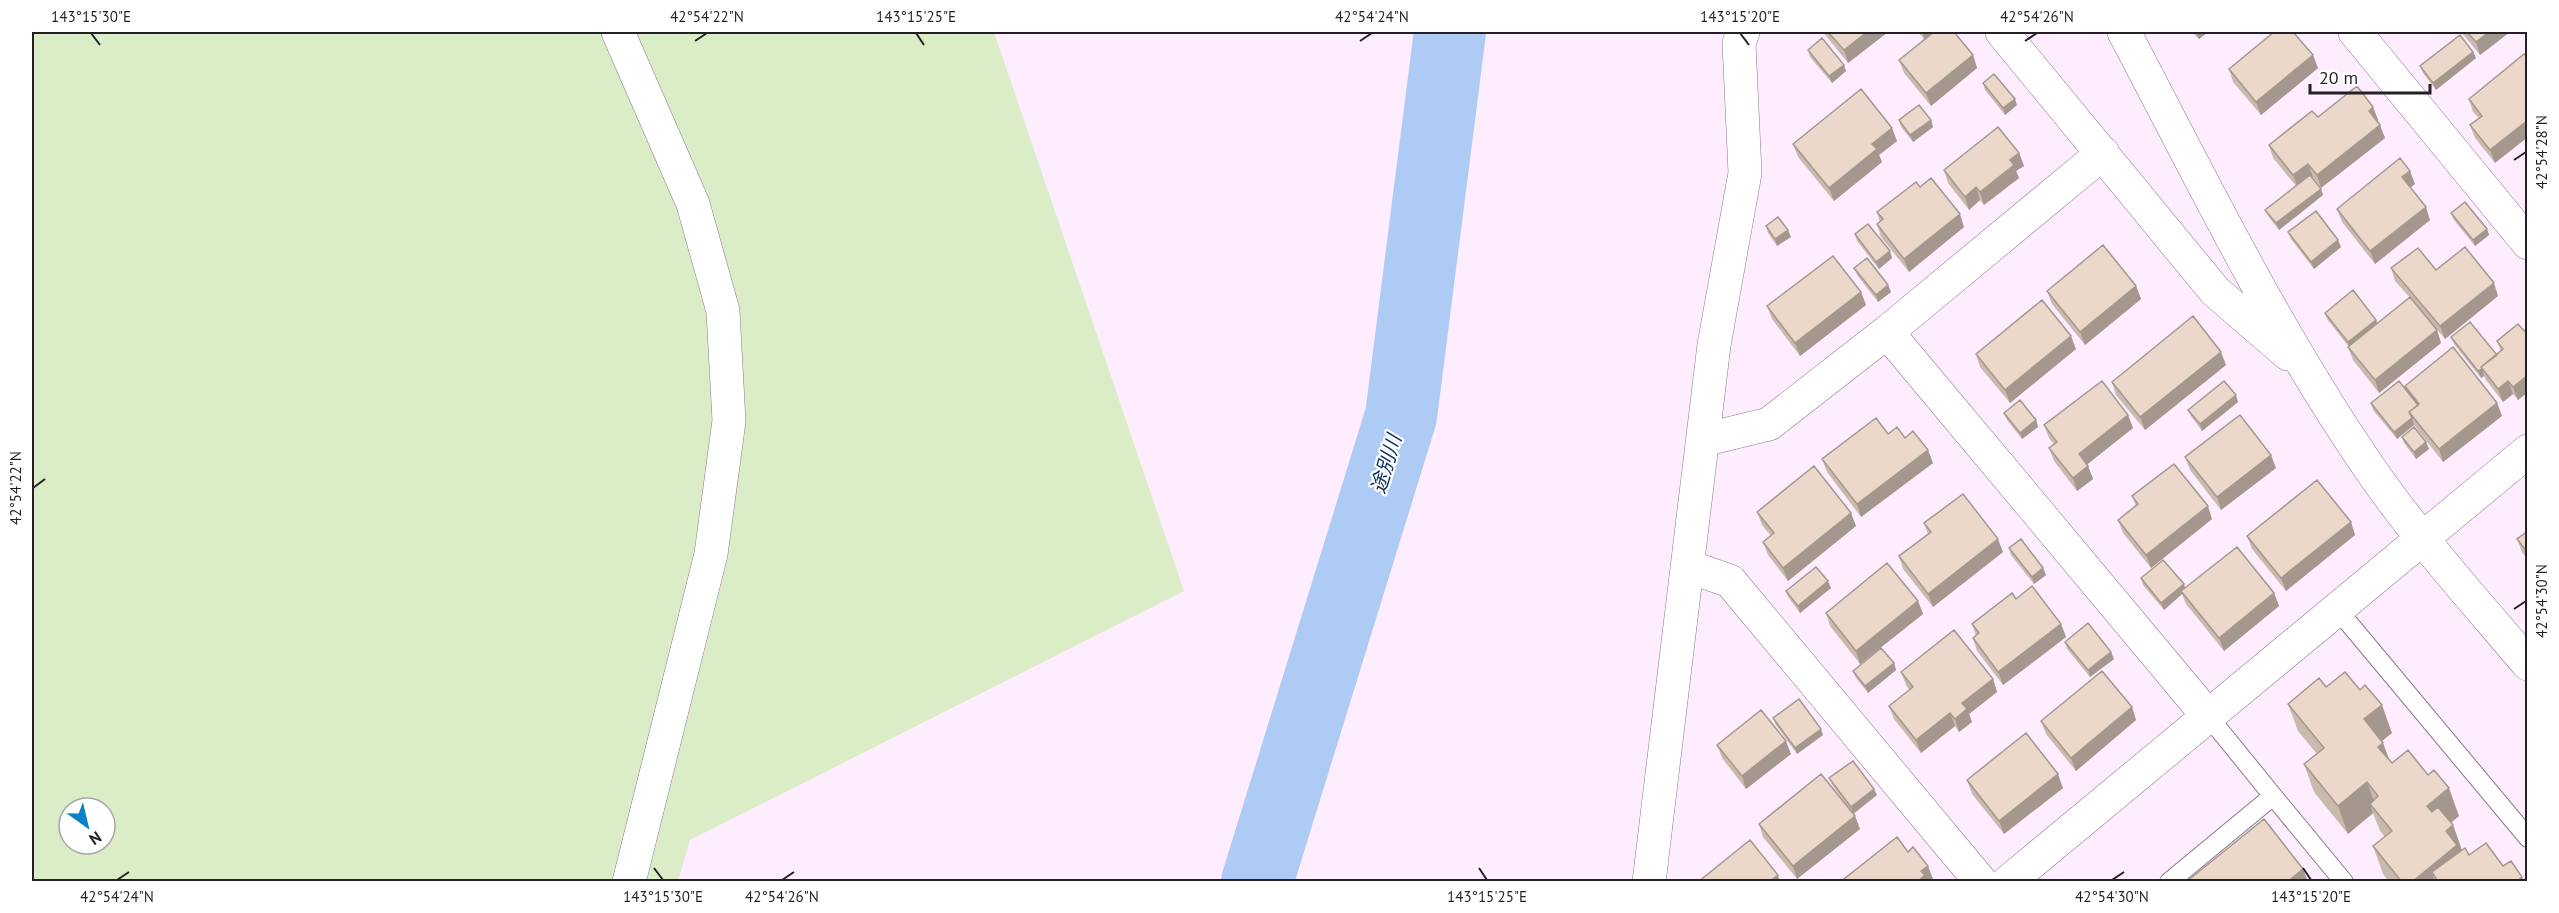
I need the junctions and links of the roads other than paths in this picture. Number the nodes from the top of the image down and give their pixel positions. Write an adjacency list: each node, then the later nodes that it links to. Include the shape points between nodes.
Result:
1 (618, 32): 19 (street, via 693,204 723,311 729,421 711,554)
2 (1743, 32): 10 (street, via 1739,43 1745,174 1714,345)
3 (2002, 32): 6 (street)
4 (2124, 32): 9 (street, via 2248,268)
5 (2355, 32): 7 (street)
6 (2103, 153): 8 (street); 9 (street, via 2215,291)
7 (2528, 243)
8 (1887, 332): 10 (street, via 1769,423); 16 (street)
9 (2308, 371): 12 (street, via 2369,467)
10 (1702, 440): 13 (street)
11 (2528, 451): 12 (street)
12 (2424, 538): 14 (street); 15 (street)
13 (1688, 566): 20 (street); 21 (street, via 1730,581)
14 (2337, 609): 16 (street); 18 (lane)
15 (2528, 664)
16 (2208, 716): 17 (lane); 22 (street)
17 (2273, 796): 23 (lane); 24 (lane)
18 (2528, 838)
19 (629, 882)
20 (1649, 882)
21 (1981, 882)
22 (2008, 882)
23 (2169, 882)
24 (2344, 882)

